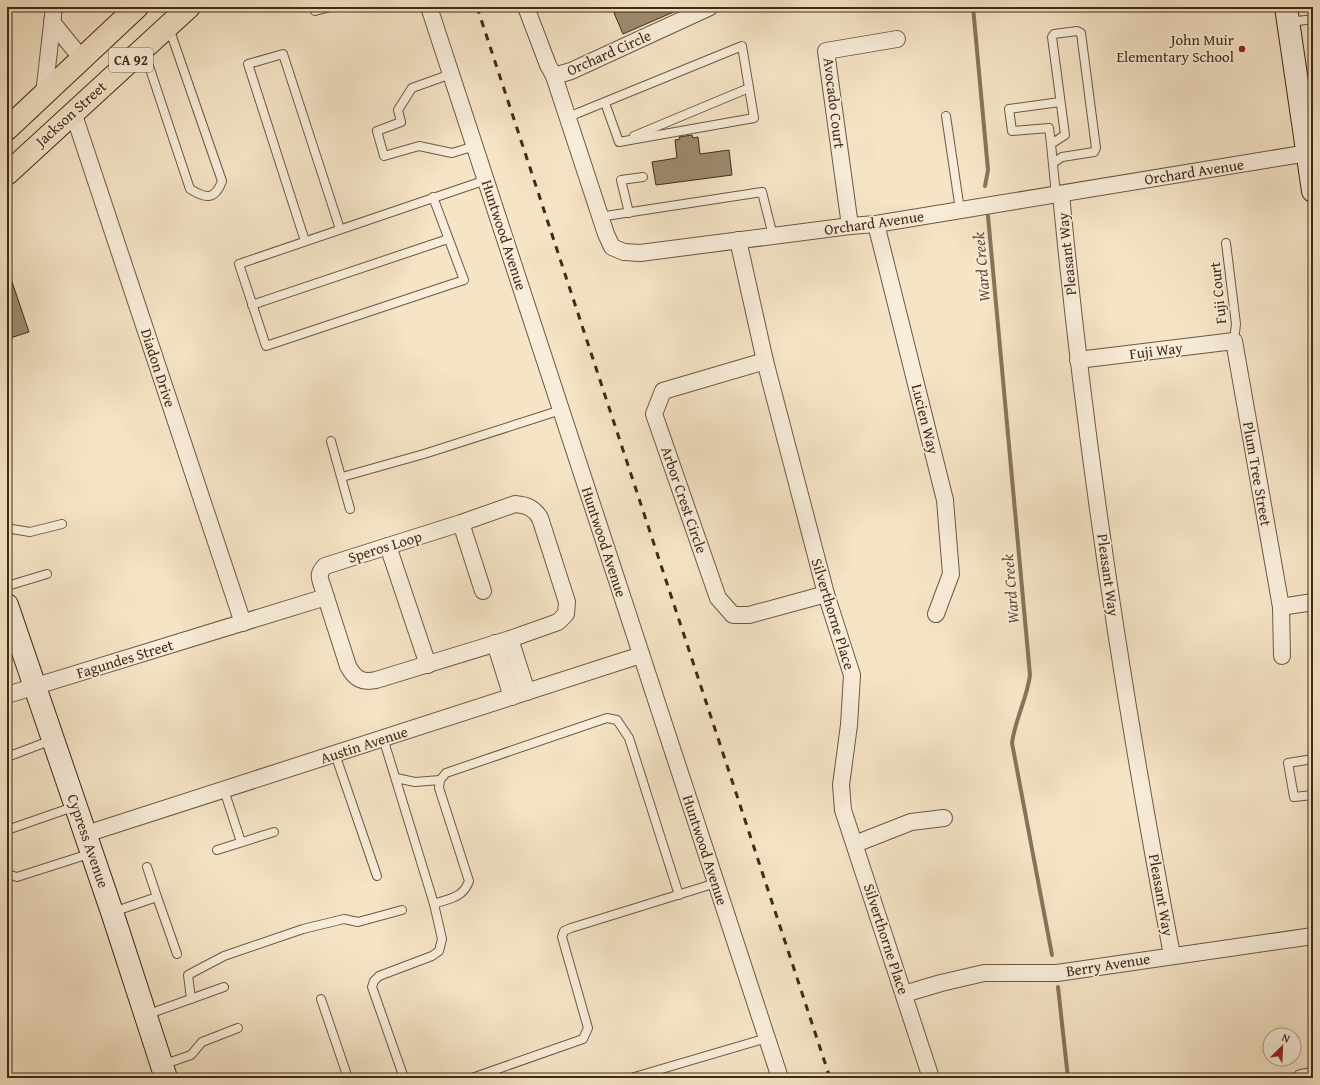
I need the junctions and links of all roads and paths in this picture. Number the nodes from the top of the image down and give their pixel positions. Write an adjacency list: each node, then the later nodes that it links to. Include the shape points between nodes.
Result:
1 (137, 7): 14 (main road, CA 92)
2 (189, 7): 11 (main road, Jackson Street / CA 92)
3 (330, 7): 7 (lane)
4 (429, 7): 15 (street, Huntwood Avenue)
5 (710, 7): 16 (street, Orchard Circle, via 571,71)
6 (529, 8): 16 (street, Orchard Circle)
7 (315, 11)
8 (53, 15): 14 (street); 18 (street)
9 (1288, 15): 10 (lane); 28 (street)
10 (1313, 19)
11 (168, 26): 13 (main road, Jackson Street / CA 92); 13 (lane, via 222,181 218,192 212,196 201,196 190,189)
12 (897, 39): 40 (street, Avocado Court, via 826,51)
13 (143, 49): 21 (main road, Jackson Street / CA 92)
14 (82, 58): 18 (main road, CA 92); 21 (main road, via 85,72 83,89)
15 (451, 74): 27 (street, Huntwood Avenue); 27 (lane, via 412,88 398,110 401,122 377,130 384,156 419,146 452,153)
16 (554, 76): 23 (street, Orchard Avenue)
17 (749, 88): 20 (lane, via 742,46); 25 (lane); 25 (lane, via 754,118)
18 (44, 94): 24 (main road, CA 92)
19 (1060, 102): 26 (lane, via 1065,136); 26 (lane, via 1009,109 1012,131 1049,128); 29 (lane, via 1052,37 1054,34 1077,31 1081,33 1096,148 1094,152 1062,157)
20 (604, 103): 23 (lane); 25 (lane)
21 (73, 112): 30 (main road, Jackson Street / CA 92); 68 (street, Diadon Drive)
22 (946, 116): 36 (lane)
23 (567, 118): 38 (street, Orchard Avenue)
24 (7, 129)
25 (619, 142)
26 (1051, 144): 29 (lane)
27 (474, 146): 32 (street, Huntwood Avenue)
28 (1310, 153): 33 (street); 34 (street, Orchard Avenue)
29 (1053, 163): 34 (lane)
30 (7, 174)
31 (643, 177): 37 (lane, via 621,180)
32 (486, 180): 35 (lane); 51 (street, Huntwood Avenue)
33 (1313, 191)
34 (1058, 194): 36 (street, Orchard Avenue); 49 (street, Pleasant Way)
35 (433, 197): 41 (lane); 43 (lane)
36 (960, 210): 39 (street, Orchard Avenue)
37 (629, 213): 38 (lane); 42 (lane, via 762,192)
38 (599, 217): 44 (street, Orchard Avenue, via 612,247 624,252 640,253)
39 (876, 224): 40 (street, Orchard Avenue); 67 (street, Lucien Way, via 945,500 951,574)
40 (850, 226): 42 (street, Orchard Avenue)
41 (340, 229): 45 (lane); 45 (lane, via 283,54 248,64)
42 (773, 236): 44 (street, Orchard Avenue)
43 (448, 239): 47 (lane); 47 (lane, via 464,280 266,346)
44 (738, 240): 50 (street, Silverthorne Place)
45 (305, 241): 47 (lane, via 239,264)
46 (1226, 243): 48 (lane, Fuji Court, via 1236,324)
47 (252, 304)
48 (1234, 341): 49 (street, Fuji Way); 66 (street, Plum Tree Street)
49 (1078, 360): 105 (street, Pleasant Way, via 1120,665)
50 (765, 361): 62 (street, Silverthorne Place); 62 (street, Arbor Crest Circle, via 663,391 654,414 718,598 733,616 749,615)
51 (561, 410): 53 (lane); 70 (street, Huntwood Avenue)
52 (331, 441): 53 (lane)
53 (342, 477): 54 (lane)
54 (350, 509)
55 (62, 524): 57 (lane, via 30,532)
56 (461, 524): 58 (street, Speros Loop); 61 (street); 69 (street, Speros Loop, via 515,504 535,510 540,518 567,602 566,614 558,622)
57 (7, 530)
58 (388, 546): 63 (street, Speros Loop, via 324,566 319,576); 72 (street)
59 (47, 574): 60 (lane)
60 (7, 586)
61 (483, 591)
62 (826, 594): 92 (street, Silverthorne Place, via 852,675 841,785 843,810)
63 (326, 597): 68 (street, Fagundes Street); 72 (street, Speros Loop, via 348,666 358,680 376,680)
64 (1313, 602): 66 (street)
65 (7, 605): 73 (street, Cypress Avenue)
66 (1281, 607): 71 (street, Plum Tree Street)
67 (936, 614)
68 (243, 623): 73 (street, Fagundes Street)
69 (503, 641): 72 (street, Speros Loop); 74 (street); 76 (street)
70 (641, 655): 74 (street, Austin Avenue); 97 (street, Huntwood Avenue)
71 (1282, 656)
72 (428, 664)
73 (34, 686): 75 (street, Fagundes Street); 78 (street, Cypress Avenue)
74 (527, 692): 76 (street, Austin Avenue)
75 (7, 695)
76 (512, 697): 77 (street, Austin Avenue)
77 (383, 738): 79 (street, Austin Avenue); 82 (lane)
78 (53, 740): 80 (lane); 86 (street, Cypress Avenue)
79 (335, 754): 84 (street, Austin Avenue); 96 (lane)
80 (7, 757)
81 (1313, 760): 85 (lane, via 1288,764 1294,797)
82 (396, 778): 83 (lane, via 415,782); 100 (lane)
83 (440, 780): 98 (lane, via 446,773 607,718 618,720 629,738); 100 (lane, via 439,788 469,881 466,890 460,895)
84 (224, 790): 90 (lane); 91 (street, Austin Avenue)
85 (1313, 794)
86 (76, 806): 88 (lane); 91 (street, Cypress Avenue)
87 (944, 818): 92 (street, via 911,822)
88 (7, 830)
89 (274, 832): 90 (lane)
90 (241, 842): 93 (lane)
91 (89, 843): 95 (lane, via 17,877); 102 (street, Cypress Avenue)
92 (855, 844): 107 (street, Silverthorne Place)
93 (217, 850)
94 (147, 867): 99 (lane)
95 (7, 874)
96 (377, 876)
97 (716, 883): 98 (lane); 112 (street, Huntwood Avenue)
98 (679, 895): 117 (lane, via 564,931 562,938 588,1028 587,1035 583,1039)
99 (157, 897): 102 (lane); 104 (lane)
100 (434, 904): 116 (lane, via 442,939 439,951 379,976 372,987)
101 (402, 910): 108 (lane, via 358,922 344,919 303,929 224,956 188,975)
102 (112, 912): 110 (street, Cypress Avenue)
103 (1313, 936): 105 (street, Berry Avenue)
104 (177, 954)
105 (1172, 955): 107 (street, Berry Avenue, via 1057,973 984,973 941,982)
106 (224, 987): 108 (lane)
107 (904, 994): 120 (street, Silverthorne Place)
108 (191, 999): 110 (lane)
109 (321, 999): 115 (lane)
110 (145, 1015): 113 (street, Cypress Avenue)
111 (238, 1028): 113 (lane, via 202,1042 191,1055)
112 (767, 1038): 118 (lane); 119 (street, Huntwood Avenue)
113 (163, 1072)
114 (1313, 1076): 121 (street)
115 (348, 1078)
116 (404, 1078)
117 (472, 1078)
118 (631, 1078)
119 (780, 1078)
120 (931, 1078)
121 (1302, 1078)

